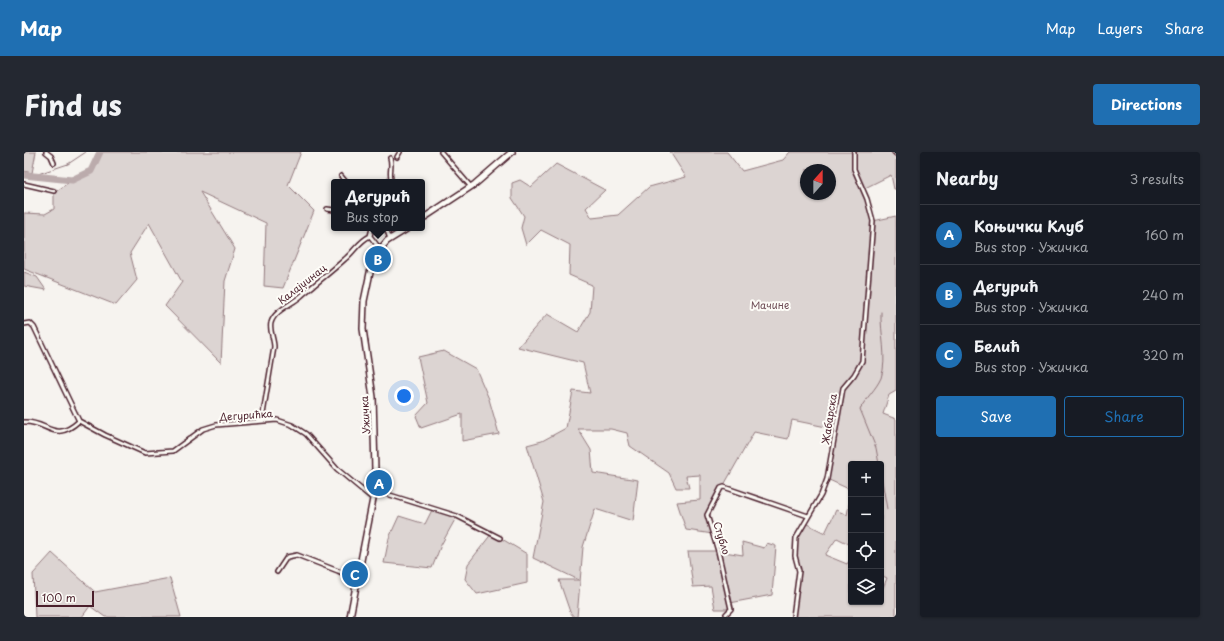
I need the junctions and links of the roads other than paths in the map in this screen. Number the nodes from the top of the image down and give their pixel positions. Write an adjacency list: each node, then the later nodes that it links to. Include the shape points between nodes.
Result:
1 (46, 152): 8 (street, via 52,156)
2 (400, 152): 6 (street)
3 (442, 152): 13 (street)
4 (512, 152): 13 (main road)
5 (854, 152): 30 (street, Жабарска, via 854,169 873,221 862,361 854,376 842,388 827,479)
6 (397, 157)
7 (390, 158): 11 (street)
8 (54, 163)
9 (341, 176): 10 (street)
10 (344, 179)
11 (392, 179)
12 (24, 184): 14 (street)
13 (471, 187): 17 (main road)
14 (54, 191)
15 (327, 209): 16 (street)
16 (331, 210)
17 (425, 217)
18 (371, 231): 21 (street)
19 (387, 231): 22 (street)
20 (403, 231): 22 (main road, Ужичка)
21 (370, 236): 23 (street); 25 (street, Калајџинац, via 297,300 278,312 271,322 274,347)
22 (390, 239): 23 (main road, Ужичка)
23 (380, 249): 28 (main road, Ужичка, via 370,271 363,317 374,407)
24 (24, 324): 26 (street, via 30,323 34,327)
25 (262, 420): 26 (street, Дегурићка, via 216,424 203,429 173,451 145,453); 29 (street, Дегурићка, via 277,420 292,425 306,434 337,469)
26 (79, 421): 27 (street, via 70,429 55,432)
27 (24, 422)
28 (374, 490): 29 (main road, Ужичка); 31 (street, via 457,516)
29 (372, 499): 33 (main road, Ужичка)
30 (808, 516): 34 (street, Стубло, via 721,488 707,515 731,609); 36 (street, Жабарска, via 796,538 794,556 799,571)
31 (500, 538)
32 (277, 572): 33 (street, via 287,557 297,555)
33 (357, 580): 35 (main road, Ужичка)
34 (726, 614)
35 (350, 617)
36 (793, 617)

